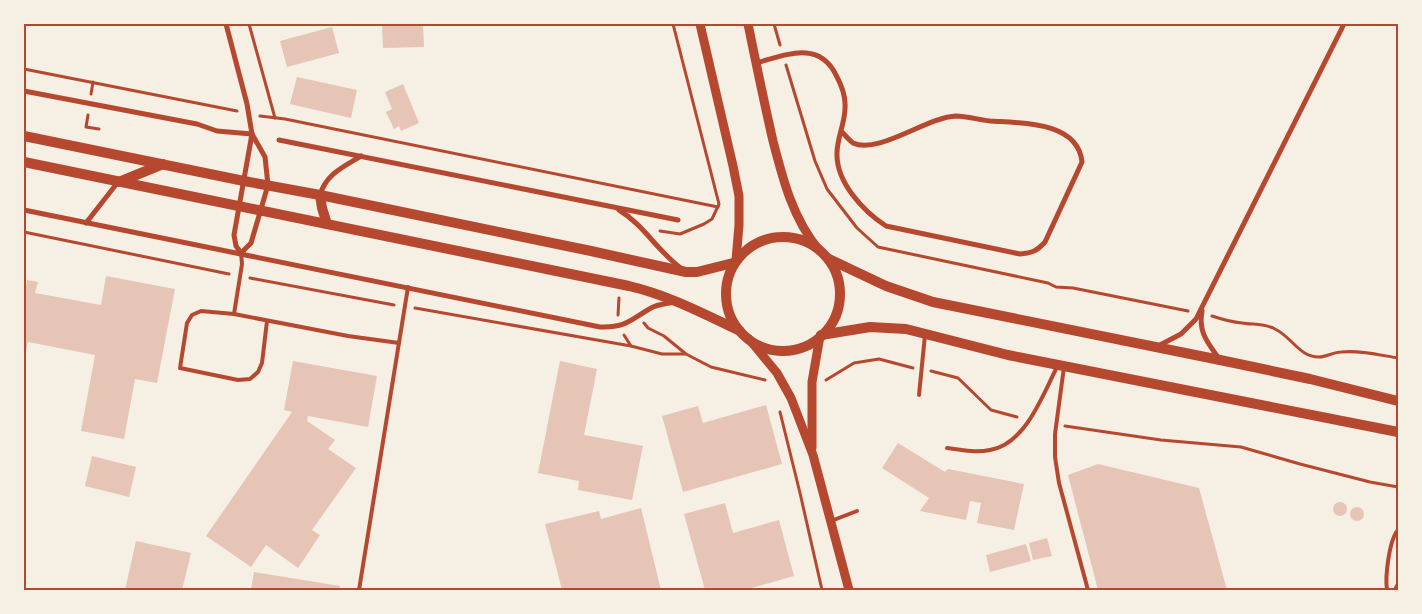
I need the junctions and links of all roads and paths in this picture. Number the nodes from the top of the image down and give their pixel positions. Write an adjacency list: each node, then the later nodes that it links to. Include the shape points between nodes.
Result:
1 (226, 24): 9 (street)
2 (249, 24): 10 (path)
3 (700, 24): 34 (street, via 739,196)
4 (748, 24): 6 (street)
5 (1344, 24): 39 (street)
6 (756, 63): 11 (street, via 790,54 812,53 823,57 842,86 846,109); 31 (street, via 791,203 802,227)
7 (24, 68): 9 (path)
8 (24, 90): 12 (street, via 197,124 216,131)
9 (249, 114): 10 (path); 12 (street)
10 (275, 118): 23 (path)
11 (842, 132): 11 (street, via 837,153 840,170 850,191 872,217 903,231 1020,254 1032,253 1045,242 1082,162 1082,154 1073,140 1042,125 956,116 933,121 881,143 864,144 854,143)
12 (252, 134): 18 (street); 20 (street, via 265,157)
13 (24, 136): 17 (main road)
14 (279, 140): 15 (street)
15 (361, 156): 21 (street, via 331,176 324,183); 24 (street)
16 (24, 162): 19 (main road)
17 (163, 164): 18 (main road); 19 (main road)
18 (244, 181): 20 (main road); 22 (street)
19 (118, 182): 22 (main road); 28 (street)
20 (268, 185): 21 (main road); 26 (street)
21 (320, 195): 29 (main road); 35 (main road)
22 (239, 206): 26 (main road); 32 (street, via 234,235)
23 (718, 207)
24 (614, 208): 27 (street); 35 (street, via 637,224 674,262)
25 (24, 210): 28 (street)
26 (260, 210): 29 (main road); 32 (street, via 251,244)
27 (678, 220)
28 (86, 223): 32 (street)
29 (327, 224): 38 (main road, via 629,286)
30 (24, 232): 36 (path)
31 (819, 250): 33 (main road); 34 (main road, via 805,240 777,238 757,244)
32 (241, 253): 36 (lane); 37 (street)
33 (829, 259): 46 (main road, via 838,278 840,294 834,319); 50 (main road, via 886,286 925,299)
34 (735, 261): 35 (main road); 44 (main road, via 727,281 726,296 729,313)
35 (690, 273)
36 (240, 276): 40 (path); 41 (lane)
37 (408, 287): 40 (lane); 42 (street, via 600,327 622,326)
38 (677, 302): 42 (street, via 657,305); 44 (main road)
39 (1205, 302): 50 (street, via 1189,327); 51 (street, via 1201,328)
40 (404, 306): 48 (lane); 49 (path)
41 (234, 314): 43 (lane); 43 (lane, via 201,311 192,315 187,323 180,368 238,380 250,379 262,363)
42 (640, 316): 54 (path, via 648,328 711,367)
43 (267, 321): 48 (lane)
44 (740, 331): 47 (main road)
45 (925, 334): 46 (main road, via 880,326); 52 (main road); 53 (lane)
46 (821, 336): 47 (main road, via 805,346 784,352); 55 (street)
47 (749, 339): 54 (street)
48 (399, 343): 69 (lane)
49 (631, 346)
50 (1156, 347): 51 (main road)
51 (1220, 360): 57 (main road)
52 (1061, 366): 59 (lane); 60 (lane); 61 (main road)
53 (921, 369): 55 (path, via 878,359 854,362 831,378); 56 (lane); 59 (path, via 958,378 991,410)
54 (783, 382): 63 (street)
55 (812, 382): 63 (street)
56 (919, 395)
57 (1398, 401)
58 (778, 406): 70 (path)
59 (1029, 420): 62 (lane, via 1015,438 1003,446 981,451)
60 (1056, 424): 64 (path, via 1160,440 1241,447); 72 (lane, via 1056,468)
61 (1398, 432)
62 (947, 448)
63 (812, 456): 66 (street)
64 (1398, 487)
65 (857, 511): 66 (lane)
66 (829, 522): 71 (street)
67 (1398, 530): 73 (lane, via 1392,541)
68 (1398, 584): 74 (lane)
69 (359, 590)
70 (822, 590)
71 (849, 590)
72 (1088, 590)
73 (1387, 590)
74 (1395, 590)

